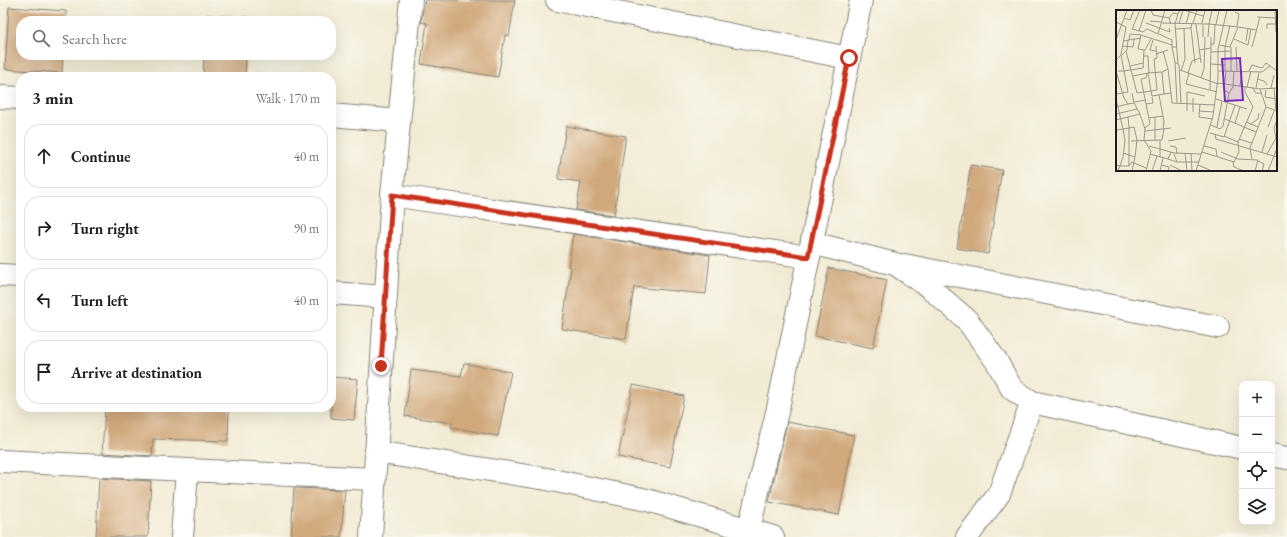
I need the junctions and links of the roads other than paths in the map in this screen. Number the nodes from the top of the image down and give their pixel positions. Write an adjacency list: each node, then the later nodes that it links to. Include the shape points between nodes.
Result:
1 (411, 0): 8 (street)
2 (557, 0): 4 (street)
3 (861, 0): 4 (street)
4 (849, 58): 10 (street)
5 (0, 97): 6 (street)
6 (16, 98)
7 (336, 115): 8 (street)
8 (400, 121): 9 (street)
9 (392, 195): 10 (street); 15 (street)
10 (810, 250): 11 (street); 25 (street, via 778,408)
11 (895, 264): 16 (street); 17 (street, via 929,287 967,320 997,362 1012,389)
12 (0, 275): 13 (street)
13 (16, 276)
14 (336, 293): 15 (street)
15 (386, 296): 19 (street)
16 (1218, 327)
17 (1032, 402): 18 (street); 29 (street, via 999,494)
18 (1239, 447)
19 (376, 452): 24 (street); 25 (street, via 547,478 647,500)
20 (1275, 456): 21 (street)
21 (1287, 458)
22 (0, 461): 23 (street)
23 (187, 470): 24 (street); 26 (street)
24 (374, 480): 27 (street)
25 (748, 534): 28 (street)
26 (182, 537)
27 (371, 537)
28 (773, 537)
29 (967, 537)

